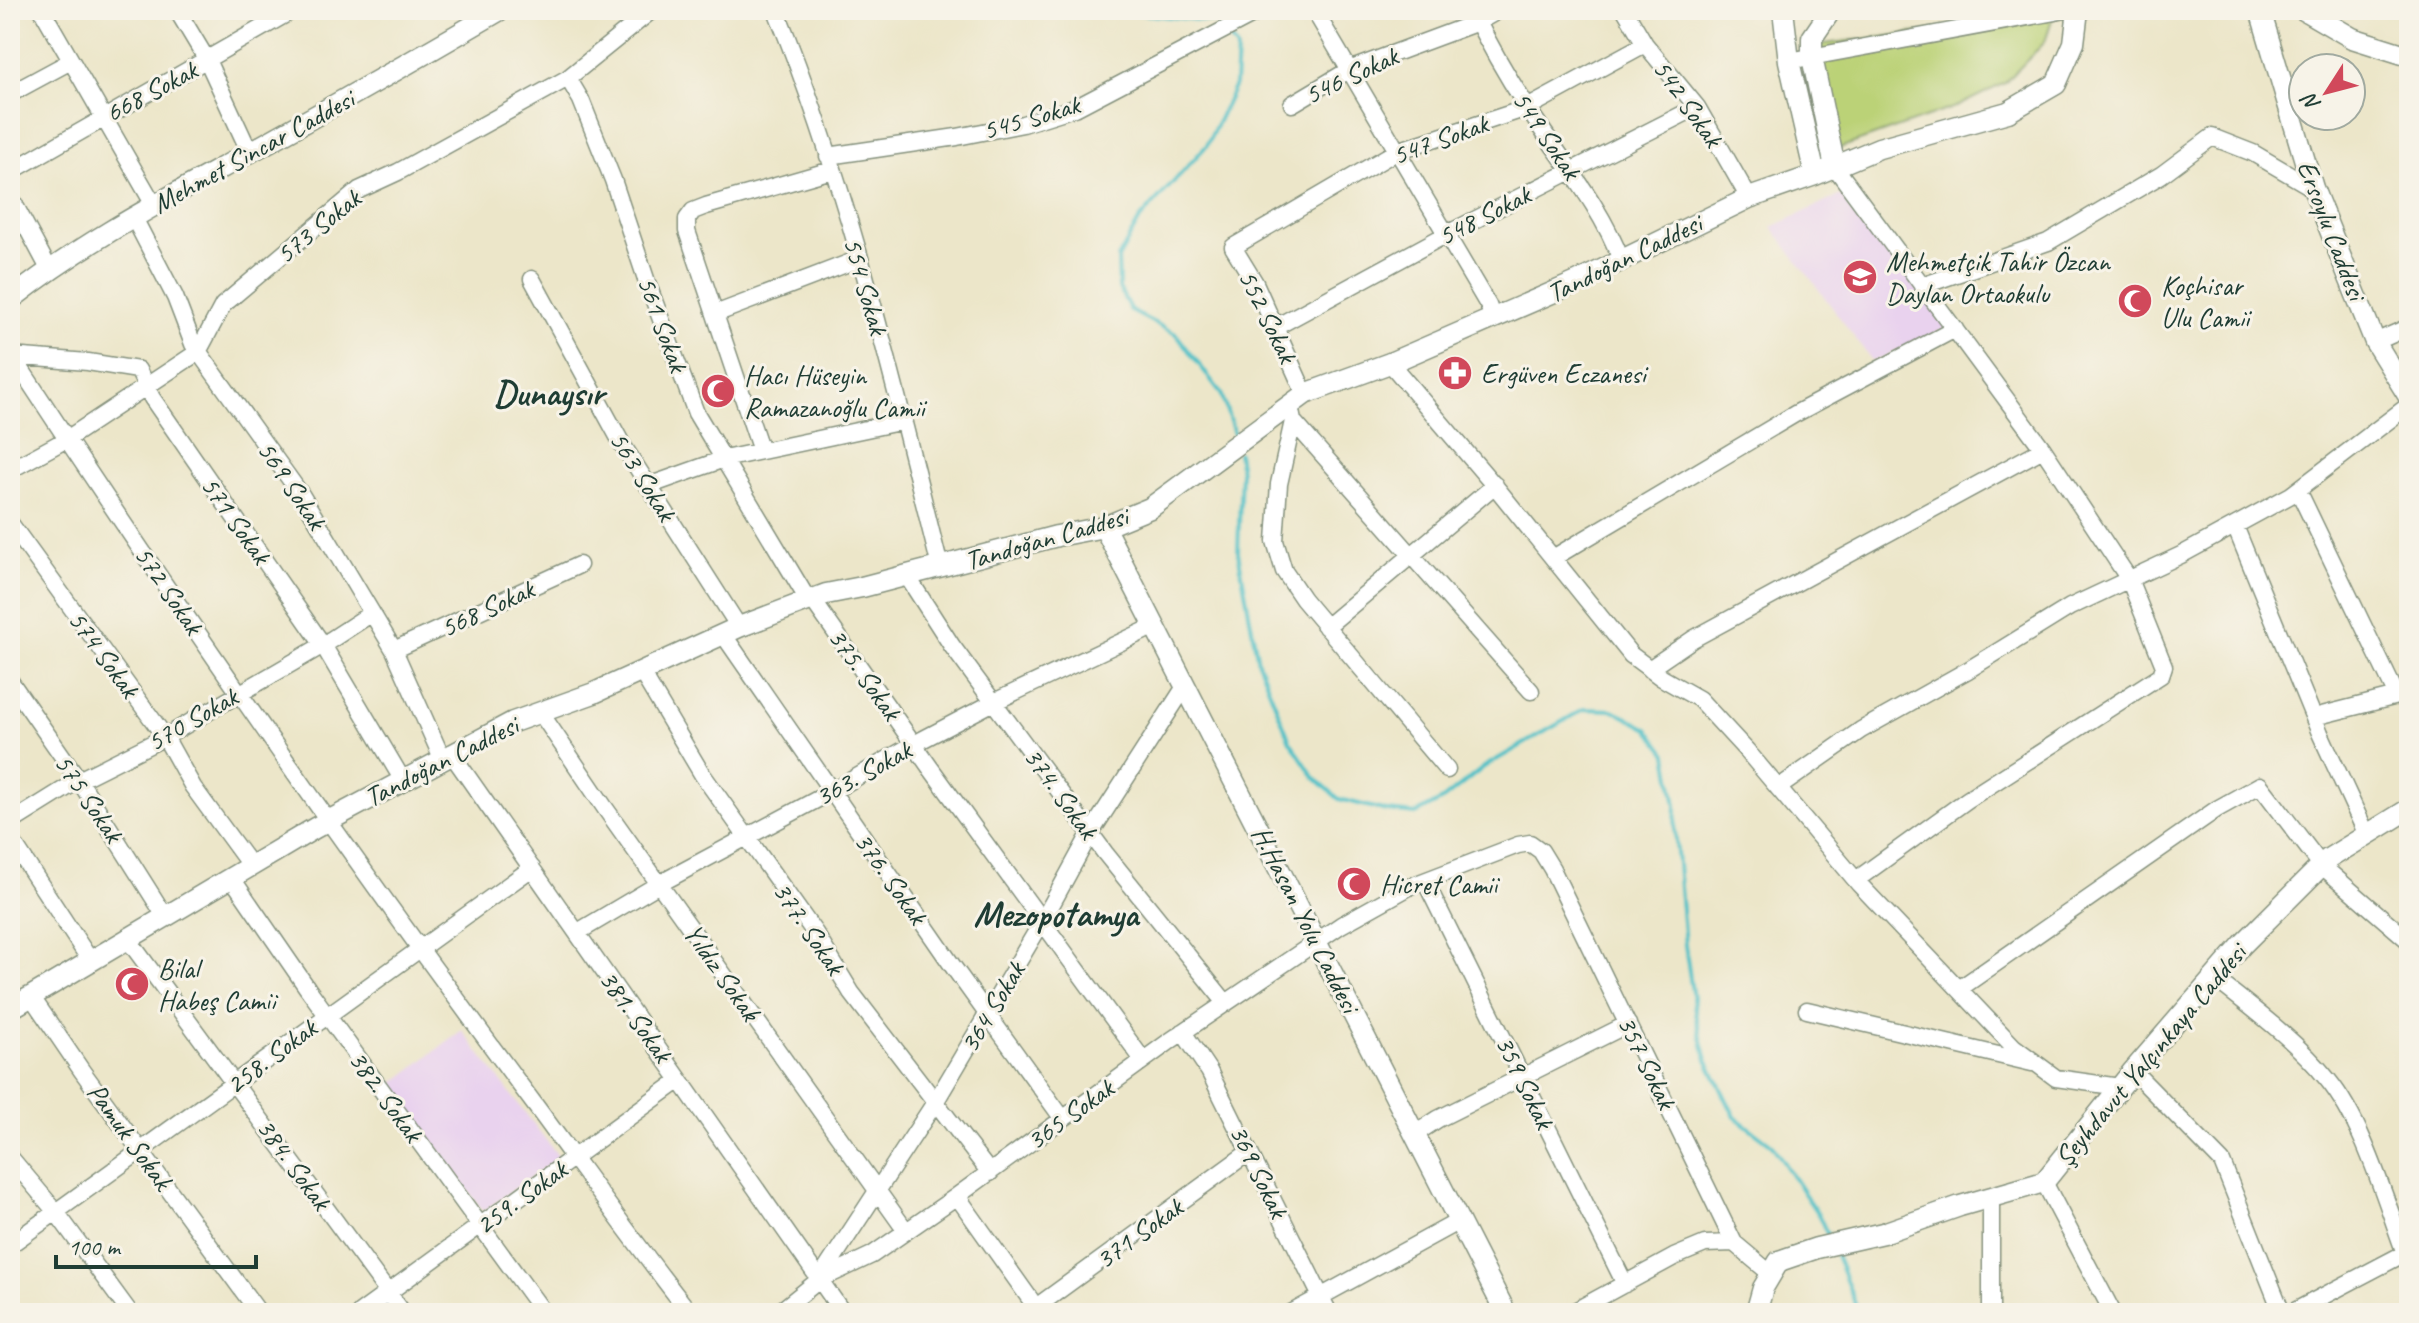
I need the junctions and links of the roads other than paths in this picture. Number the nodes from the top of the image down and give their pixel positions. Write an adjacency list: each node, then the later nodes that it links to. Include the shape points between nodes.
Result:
1 (42, 10): 22 (street)
2 (177, 10): 21 (street)
3 (293, 10): 21 (street, 668 Sokak)
4 (652, 10): 25 (street, 573 Sokak)
5 (776, 10): 33 (street, 554 Sokak)
6 (1262, 10): 33 (street, 545 Sokak, via 1077,107 1023,124)
7 (1314, 10): 24 (street)
8 (1499, 10): 17 (street, 546 Sokak)
9 (1625, 10): 18 (street, 542 Sokak)
10 (1783, 10): 23 (street)
11 (1831, 10): 20 (street, via 1812,38)
12 (2066, 10): 20 (street)
13 (2078, 10): 34 (street, Tandoğan Caddesi, via 2074,43 2056,84 2008,112 1879,148)
14 (2260, 10): 38 (street, Ersoylu Caddesi)
15 (2304, 10): 19 (street, via 2352,38)
16 (498, 11): 32 (street, Mehmet Sincar Caddesi)
17 (1475, 16): 24 (street, 546 Sokak); 29 (street, 549 Sokak)
18 (1645, 44): 28 (street, 542 Sokak); 29 (street, 547 Sokak)
19 (2409, 56)
20 (1812, 57): 23 (street); 34 (street)
21 (207, 60): 30 (street, 668 Sokak); 32 (street)
22 (71, 61): 26 (street); 30 (street)
23 (1789, 61): 37 (street)
24 (1349, 70): 27 (street, 546 Sokak); 31 (street)
25 (568, 78): 57 (street, 573 Sokak, via 359,190 223,305); 68 (street, 561 Sokak, via 613,180 696,413)
26 (10, 94)
27 (1292, 104)
28 (1697, 107): 35 (street, 548 Sokak); 40 (street, 542 Sokak)
29 (1527, 108): 31 (street, 547 Sokak); 35 (street, 549 Sokak)
30 (103, 117): 36 (street, 668 Sokak); 41 (street)
31 (1397, 151): 43 (street); 44 (street, 547 Sokak)
32 (250, 153): 41 (street, Mehmet Sincar Caddesi)
33 (830, 163): 45 (street, 554 Sokak); 51 (street, 545 Sokak, via 693,211 687,231)
34 (1835, 167): 37 (street, Tandoğan Caddesi); 49 (street)
35 (1572, 170): 43 (street, 548 Sokak); 46 (street, 549 Sokak)
36 (10, 172)
37 (1815, 175): 40 (street, Tandoğan Caddesi)
38 (2313, 188): 49 (street, via 2253,153 2212,137 2161,175 2048,242); 56 (street, Ersoylu Caddesi)
39 (10, 196): 47 (street)
40 (1749, 198): 46 (street, Tandoğan Caddesi)
41 (154, 205): 42 (street, Mehmet Sincar Caddesi)
42 (134, 218): 47 (street, Mehmet Sincar Caddesi); 57 (street, 569 Sokak)
43 (1447, 234): 52 (street); 54 (street, 548 Sokak)
44 (1240, 241): 54 (street, 552 Sokak, via 1233,247)
45 (859, 259): 51 (street); 64 (street, 554 Sokak)
46 (1621, 260): 52 (street, Tandoğan Caddesi)
47 (49, 269): 50 (street, Mehmet Sincar Caddesi)
48 (532, 279): 71 (street, 563 Sokak)
49 (1922, 286): 55 (street)
50 (10, 300)
51 (715, 314): 67 (street)
52 (1493, 318): 59 (street, Tandoğan Caddesi)
53 (2409, 327): 56 (street)
54 (1274, 328): 63 (street, 552 Sokak)
55 (1955, 329): 66 (street); 77 (street, via 1795,414)
56 (2375, 342): 61 (street, Ersoylu Caddesi)
57 (198, 352): 60 (street, 573 Sokak); 83 (street, 569 Sokak, via 302,496)
58 (12, 356): 60 (street, 571 Sokak, via 138,370); 65 (street, 572 Sokak)
59 (1390, 363): 63 (street, Tandoğan Caddesi); 70 (street)
60 (146, 386): 65 (street, 573 Sokak); 87 (street, 571 Sokak)
61 (2409, 397)
62 (2409, 405): 72 (street)
63 (1296, 407): 75 (street, Tandoğan Caddesi, via 1150,508); 76 (street, 552 Sokak); 85 (street, via 1279,484 1275,541 1284,571)
64 (904, 421): 67 (street); 79 (street, 554 Sokak)
65 (67, 439): 69 (street, 573 Sokak); 94 (street, 572 Sokak)
66 (2043, 449): 81 (street); 89 (street, via 1706,631)
67 (761, 451): 68 (street)
68 (724, 459): 71 (street); 82 (street, 561 Sokak)
69 (10, 470)
70 (1495, 485): 76 (street); 77 (street)
71 (648, 486): 86 (street, 563 Sokak)
72 (2298, 490): 74 (street); 95 (street)
73 (10, 523): 99 (street, 574 Sokak)
74 (2235, 526): 81 (street); 98 (street)
75 (1104, 527): 79 (street, Tandoğan Caddesi); 84 (street, H.Hasan Yolu Caddesi)
76 (1411, 554): 85 (street); 93 (street, 552 Sokak)
77 (1553, 558): 89 (street, via 1631,655)
78 (579, 565): 88 (street, 568 Sokak)
79 (940, 567): 80 (street, Tandoğan Caddesi)
80 (907, 576): 82 (street, Tandoğan Caddesi); 96 (street, 374. Sokak)
81 (2129, 579): 105 (street, via 2070,607 1861,730); 119 (street, via 2164,666 2161,675 1967,800)
82 (810, 599): 86 (street, Tandoğan Caddesi); 100 (street, 375. Sokak)
83 (372, 613): 87 (street, 570 Sokak); 88 (street, 569 Sokak)
84 (1155, 626): 92 (street, H.Hasan Yolu Caddesi); 96 (street, 363. Sokak)
85 (1326, 627): 102 (street)
86 (731, 630): 90 (street, Tandoğan Caddesi); 106 (street, 376. Sokak)
87 (323, 645): 94 (street, 570 Sokak); 103 (street, 571 Sokak)
88 (394, 650): 101 (street, 569 Sokak)
89 (1649, 669): 105 (street, via 1699,699)
90 (642, 673): 97 (street, Tandoğan Caddesi); 112 (street, 377. Sokak)
91 (10, 681): 104 (street, 575 Sokak)
92 (1186, 685): 110 (street, 364 Sokak); 126 (street, H.Hasan Yolu Caddesi)
93 (1531, 691)
94 (239, 692): 99 (street, 570 Sokak); 108 (street, 572 Sokak)
95 (2403, 694): 98 (street)
96 (994, 702): 100 (street, 363. Sokak); 110 (street, 374. Sokak)
97 (540, 712): 101 (street, Tandoğan Caddesi); 121 (street, Yıldız Sokak)
98 (2314, 717): 111 (street)
99 (165, 737): 104 (street, 570 Sokak); 115 (street, 574 Sokak, via 193,787)
100 (914, 744): 106 (street, 363. Sokak); 123 (street, 375. Sokak)
101 (447, 756): 103 (street, Tandoğan Caddesi); 117 (street, 381. Sokak)
102 (1447, 770)
103 (402, 779): 108 (street, Tandoğan Caddesi)
104 (79, 780): 109 (street, 570 Sokak); 122 (street, 575 Sokak)
105 (1778, 788): 119 (street)
106 (831, 792): 112 (street, 363. Sokak); 136 (street, 376. Sokak)
107 (2409, 809): 111 (street, Şeyhdavut Yalçınkaya Caddesi)
108 (327, 821): 115 (street, Tandoğan Caddesi); 128 (street, 572 Sokak)
109 (10, 823)
110 (1090, 834): 123 (street, 364 Sokak); 132 (street, 374. Sokak)
111 (2367, 835): 116 (street, Şeyhdavut Yalçınkaya Caddesi)
112 (747, 837): 121 (street, 363. Sokak); 145 (street, 377. Sokak, via 851,992)
113 (10, 838): 129 (street)
114 (1530, 843): 120 (street, 365 Sokak); 137 (street, 357 Sokak, via 1552,869)
115 (250, 865): 118 (street, Tandoğan Caddesi)
116 (2321, 865): 127 (street); 130 (street, Şeyhdavut Yalçınkaya Caddesi); 131 (street, via 2260,785 2217,809)
117 (532, 868): 124 (street, 381. Sokak); 128 (street, 258. Sokak)
118 (231, 877): 122 (street, Tandoğan Caddesi); 135 (street, 382. Sokak)
119 (1856, 880): 131 (street)
120 (1425, 881): 126 (street, 365 Sokak); 141 (street, 359 Sokak)
121 (659, 884): 124 (street, 363. Sokak); 154 (street, Yıldız Sokak)
122 (165, 916): 125 (street, Tandoğan Caddesi)
123 (1042, 922): 136 (street, 364 Sokak); 139 (street, 375. Sokak)
124 (578, 932): 143 (street, 381. Sokak)
125 (127, 938): 129 (street, Tandoğan Caddesi); 144 (street, 384. Sokak)
126 (1318, 941): 132 (street, 365 Sokak); 147 (street, H.Hasan Yolu Caddesi)
127 (2409, 941)
128 (418, 948): 135 (street, 258. Sokak); 151 (street, 572 Sokak)
129 (90, 960): 133 (street, Tandoğan Caddesi)
130 (2214, 978): 142 (street, Şeyhdavut Yalçınkaya Caddesi); 163 (street, via 2267,1020 2328,1080 2364,1145)
131 (1959, 989): 140 (street)
132 (1226, 1003): 138 (street, 365 Sokak)
133 (16, 1004): 148 (street, Pamuk Sokak)
134 (1807, 1010): 140 (street)
135 (327, 1015): 144 (street, 258. Sokak); 159 (street, 382. Sokak)
136 (987, 1015): 145 (street, 364 Sokak); 146 (street, 376. Sokak)
137 (1628, 1024): 141 (street); 161 (street, 357 Sokak)
138 (1183, 1032): 139 (street, 365 Sokak); 149 (street, 369 Sokak)
139 (1143, 1060): 146 (street, 365 Sokak)
140 (2038, 1065): 142 (street, via 2056,1078)
141 (1522, 1077): 147 (street); 166 (street, 359 Sokak)
142 (2126, 1079): 153 (street, Şeyhdavut Yalçınkaya Caddesi); 185 (street, via 2222,1162)
143 (680, 1080): 151 (street, 259. Sokak); 165 (street, 381. Sokak)
144 (235, 1084): 148 (street, 258. Sokak); 167 (street, 384. Sokak)
145 (936, 1101): 152 (street, 377. Sokak); 154 (street, 364 Sokak)
146 (1063, 1119): 152 (street, 365 Sokak)
147 (1415, 1134): 158 (street, H.Hasan Yolu Caddesi)
148 (141, 1151): 157 (street, 258. Sokak); 171 (street, Pamuk Sokak)
149 (1249, 1152): 168 (street, 369 Sokak); 169 (street, 371 Sokak)
150 (10, 1157): 157 (street)
151 (574, 1158): 159 (street, 259. Sokak); 175 (street, 572 Sokak)
152 (990, 1173): 155 (street, 365 Sokak)
153 (2044, 1182): 156 (street, Şeyhdavut Yalçınkaya Caddesi); 184 (street)
154 (876, 1189): 160 (street, Yıldız Sokak); 165 (street, 364 Sokak)
155 (957, 1196): 160 (street, 365 Sokak); 169 (street)
156 (1991, 1197): 164 (street, Şeyhdavut Yalçınkaya Caddesi, via 1779,1261); 183 (street)
157 (56, 1212): 162 (street, 258. Sokak); 170 (street)
158 (1459, 1221): 168 (street); 180 (street, H.Hasan Yolu Caddesi)
159 (481, 1227): 167 (street, 259. Sokak); 174 (street, 382. Sokak)
160 (906, 1231): 165 (street, 365 Sokak, via 872,1255)
161 (1734, 1243): 164 (street, 357 Sokak); 166 (street, via 1705,1244)
162 (10, 1245)
163 (2407, 1252): 186 (street)
164 (1771, 1274): 182 (street)
165 (819, 1280): 176 (street, 364 Sokak); 177 (street, 381. Sokak)
166 (1625, 1284): 181 (street)
167 (388, 1292): 172 (street, 259. Sokak); 173 (street, 384. Sokak)
168 (1320, 1296): 178 (street); 179 (street, 369 Sokak)
169 (1035, 1311)
170 (130, 1313)
171 (259, 1313)
172 (360, 1313)
173 (403, 1313)
174 (544, 1313)
175 (690, 1313)
176 (778, 1313)
177 (843, 1313)
178 (1291, 1313)
179 (1329, 1313)
180 (1506, 1313)
181 (1571, 1313)
182 (1756, 1313)
183 (1991, 1313)
184 (2113, 1313)
185 (2282, 1313)
186 (2291, 1313)

